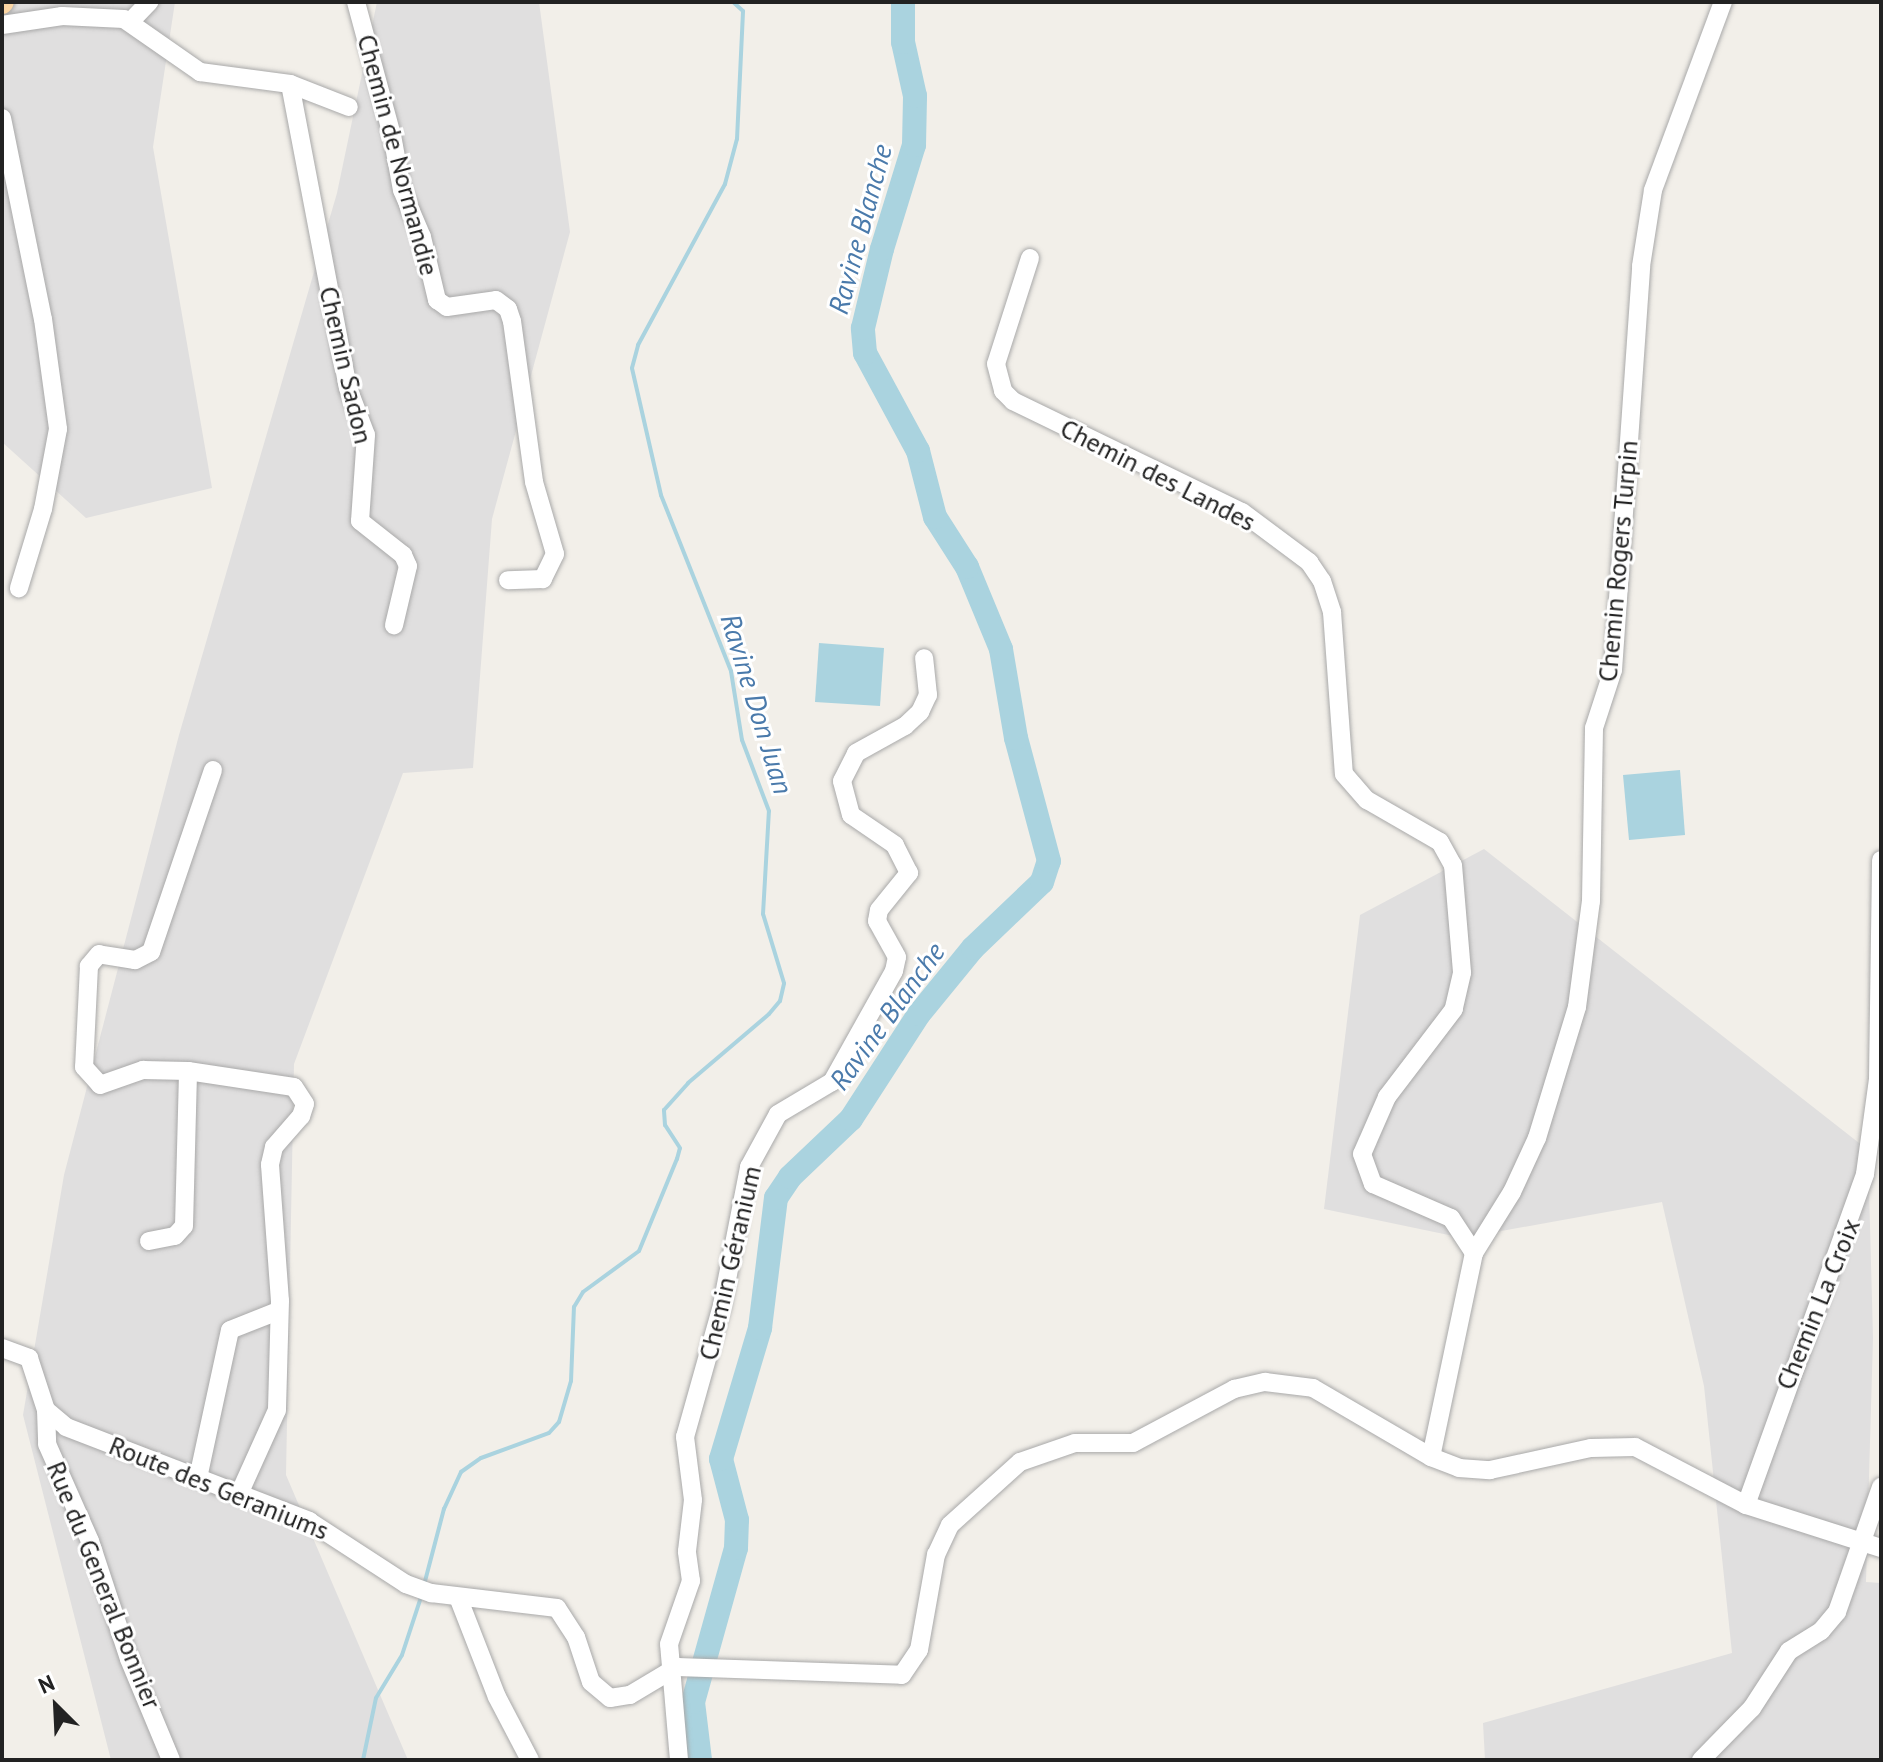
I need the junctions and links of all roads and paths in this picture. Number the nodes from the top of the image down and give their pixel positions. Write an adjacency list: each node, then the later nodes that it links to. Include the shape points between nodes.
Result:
1 (149, 2): 4 (street)
2 (356, 2): 10 (street, Chemin de Normandie, via 402,190 422,237 437,300 447,307 496,300 508,309 512,321 534,482 555,554 543,579)
3 (1723, 2): 18 (street, Chemin Rogers Turpin, via 1665,152 1646,236 1613,670 1594,728 1591,901 1577,1007 1537,1138 1512,1192)
4 (130, 22): 5 (street, via 62,16); 6 (street, via 200,72)
5 (2, 25)
6 (290, 84): 7 (street); 12 (street, Chemin Sadon, via 348,388 366,435 360,521 403,555 408,566)
7 (349, 107)
8 (2, 118): 11 (street, via 43,319 58,429 43,509)
9 (1030, 258): 18 (street, Chemin des Landes, via 996,364 1003,391 1013,401 1242,512 1309,562 1332,612 1344,774 1357,793 1440,842 1451,858 1457,881 1460,991 1443,1029 1387,1097 1362,1154 1373,1184 1451,1218)
10 (508, 580)
11 (19, 588)
12 (394, 625)
13 (924, 658): 30 (street, Chemin Géranium, via 928,695 920,712 856,753 842,781 851,815 895,845 909,873 879,910 877,921 897,957 832,1082 778,1114 749,1167 722,1305 685,1437 693,1500 687,1551 691,1581 669,1644)
14 (213, 770): 16 (street, via 151,952 135,960 99,954 89,966 84,1067 91,1080 100,1085 143,1070)
15 (1881, 860): 26 (street, Chemin La Croix, via 1878,1079 1865,1174)
16 (188, 1071): 17 (street, via 184,1226 175,1236); 19 (street, via 294,1087 305,1104 274,1147 270,1165)
17 (149, 1241)
18 (1474, 1253): 22 (street)
19 (278, 1311): 23 (street, via 230,1330); 25 (street, via 277,1410)
20 (2, 1348): 21 (street, via 29,1358)
21 (46, 1410): 23 (street, Route des Geraniums, via 66,1427); 31 (street, Rue du General Bonnier, via 47,1444 90,1541 129,1659)
22 (1431, 1457): 26 (street, via 1459,1468 1490,1470 1591,1448 1635,1447); 30 (street, via 1313,1388 1282,1382 1247,1385 1133,1443 1075,1443 1020,1462 950,1525 936,1555 919,1650 902,1675)
23 (198, 1478): 25 (street, Route des Geraniums)
24 (1881, 1487): 27 (street)
25 (239, 1494): 29 (street, Route des Geraniums, via 340,1537 406,1584)
26 (1746, 1505): 27 (street)
27 (1862, 1542): 28 (street); 34 (street, via 1848,1588 1830,1622 1789,1651 1752,1708)
28 (1881, 1548)
29 (458, 1597): 30 (street, Route des Geraniums, via 537,1601 557,1608 569,1622 591,1682 604,1697 630,1695); 32 (street, via 497,1697)
30 (671, 1668): 33 (street, Chemin Géranium)
31 (171, 1760)
32 (530, 1760)
33 (679, 1760)
34 (1701, 1760)

